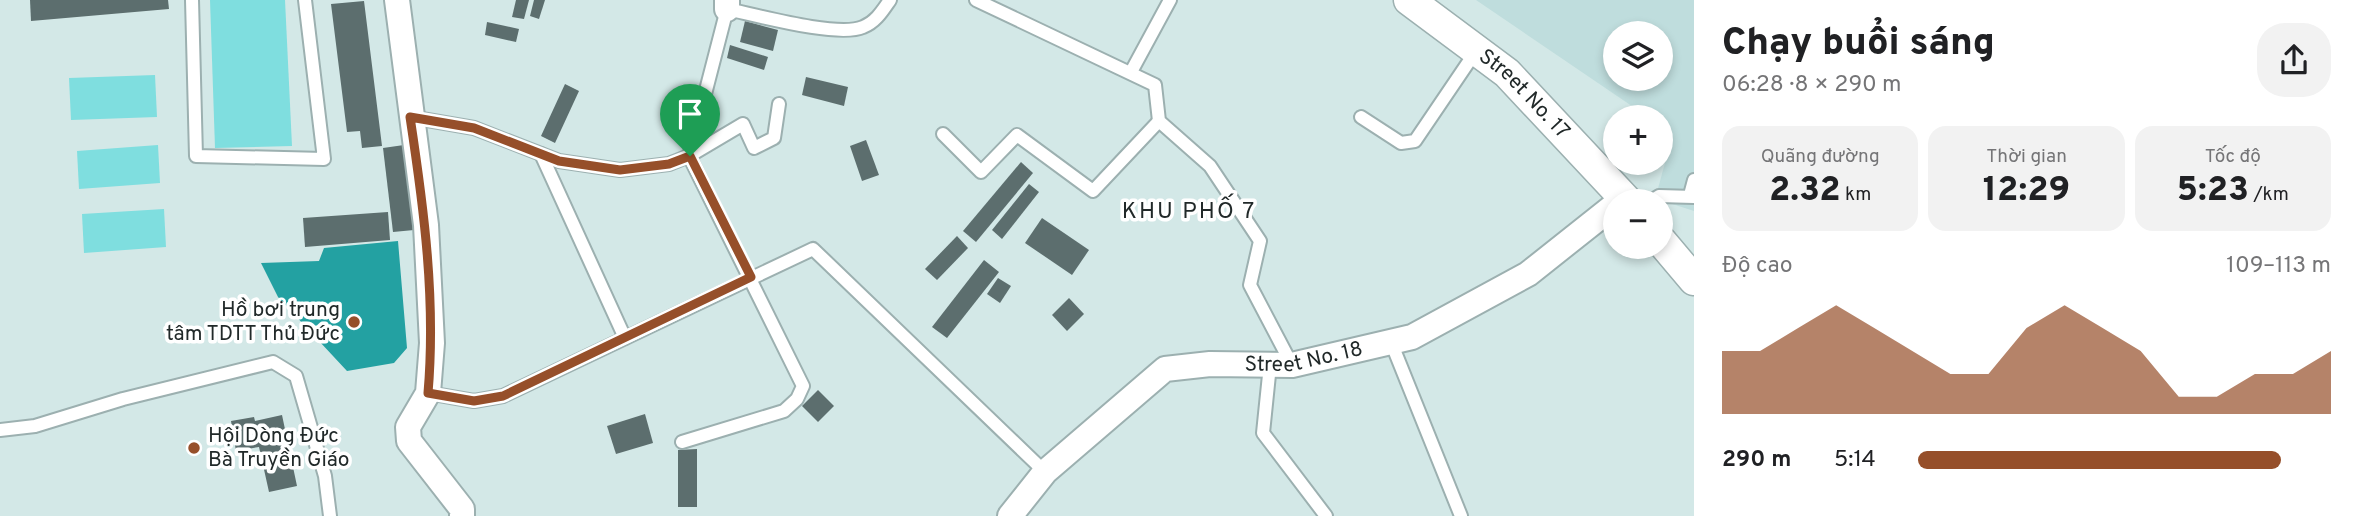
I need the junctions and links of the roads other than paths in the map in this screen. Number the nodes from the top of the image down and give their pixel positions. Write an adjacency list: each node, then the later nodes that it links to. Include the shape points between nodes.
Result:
1 (192, 0): 2 (lane, via 196,156 324,159)
2 (304, 0)
3 (397, 0): 13 (street)
4 (890, 0): 8 (lane, via 878,17 862,28 803,25)
5 (976, 0): 9 (lane)
6 (1170, 0): 11 (lane)
7 (1409, 0): 10 (street, Street No. 17)
8 (727, 4): 18 (lane)
9 (998, 5): 11 (lane)
10 (1476, 51): 14 (lane, via 1415,141 1401,143); 20 (street, Street No. 17, via 1507,74)
11 (1130, 72): 15 (lane, via 1155,85)
12 (779, 104): 18 (lane, via 774,138 754,148 743,124)
13 (410, 117): 17 (lane, via 474,128); 30 (street, via 426,225 432,343)
14 (1361, 117)
15 (1159, 121): 16 (lane, via 1093,191 1017,135 981,172); 29 (lane, via 1210,166 1260,241 1251,285)
16 (943, 134)
17 (541, 154): 18 (lane, via 620,170 669,164); 27 (lane)
18 (690, 156): 25 (lane)
19 (1694, 180): 21 (lane)
20 (1616, 189)
21 (1692, 196): 22 (lane)
22 (1673, 197)
23 (1603, 219): 28 (street, Street No. 18, via 1528,274 1412,337)
24 (1673, 255): 26 (street)
25 (751, 277): 27 (lane); 32 (lane, via 803,386 784,411); 33 (lane, via 813,249)
26 (1694, 280)
27 (625, 338): 30 (lane, via 503,396 474,401)
28 (1391, 342): 29 (street, Street No. 18); 38 (lane)
29 (1281, 365): 33 (street, Street No. 18, via 1165,369); 37 (lane, via 1263,433)
30 (428, 393): 35 (street, via 408,427 410,442 462,509)
31 (0, 430): 34 (lane, via 35,426 273,362 296,376 326,476)
32 (682, 442)
33 (1045, 472): 36 (street, Street No. 18)
34 (330, 516)
35 (462, 516)
36 (1010, 516)
37 (1326, 516)
38 (1461, 516)

